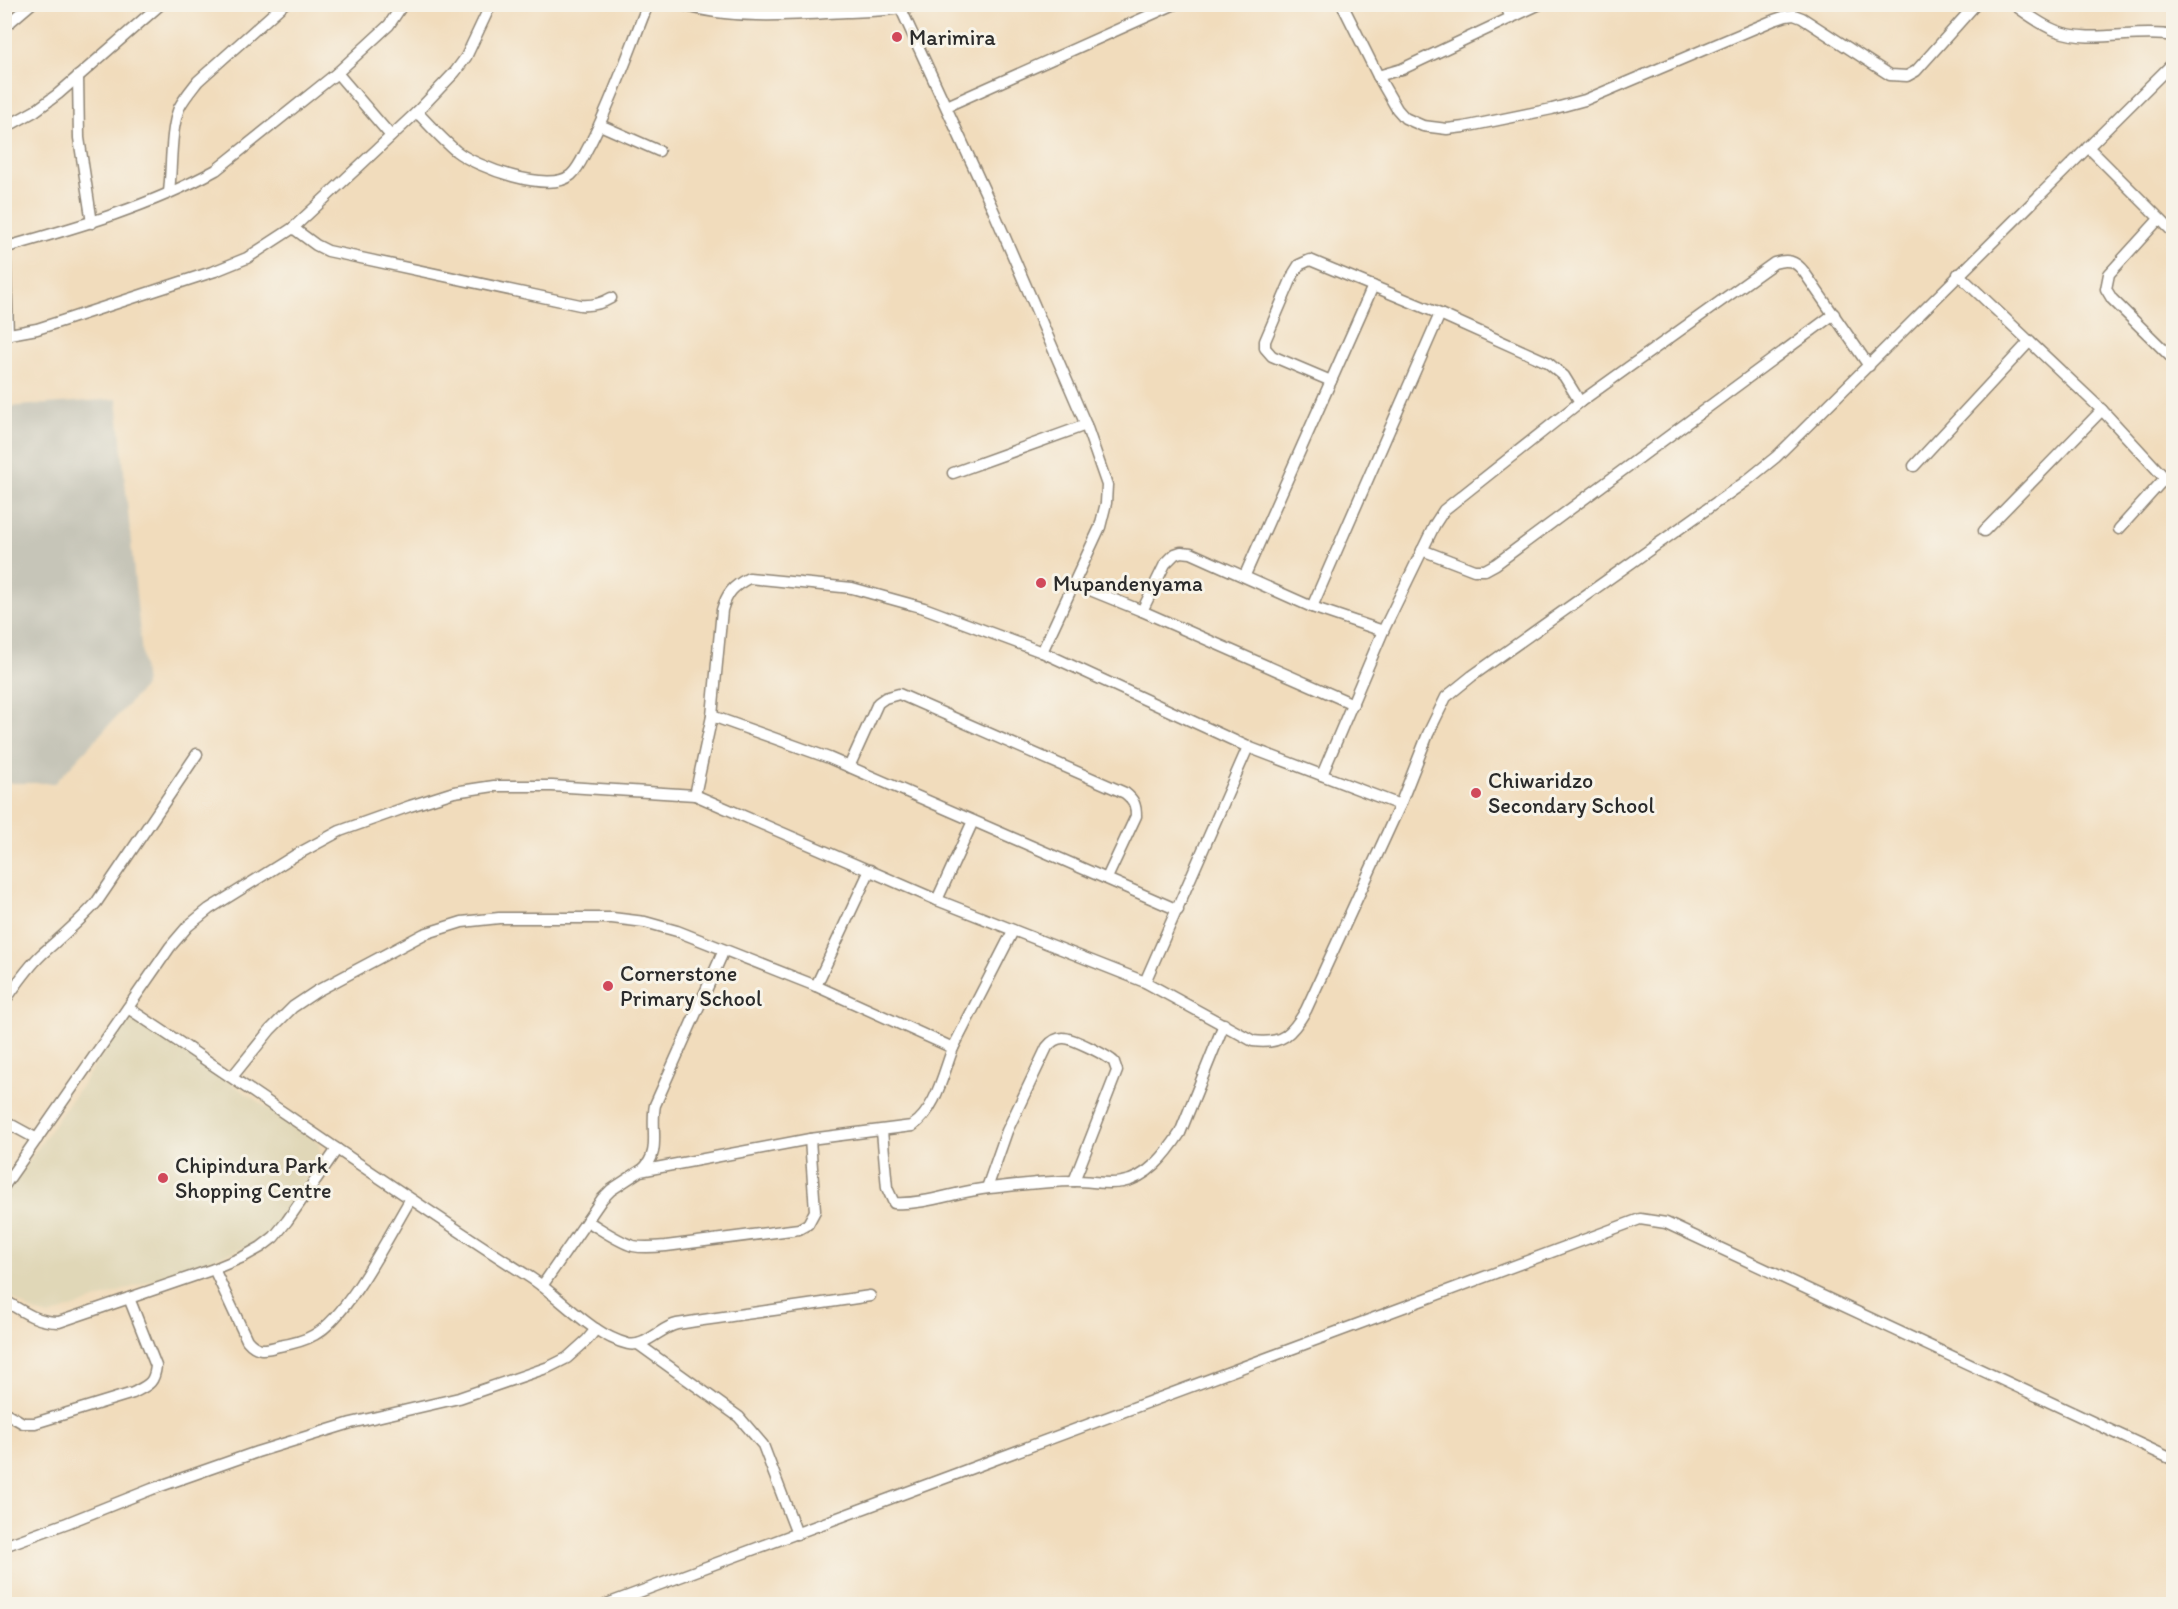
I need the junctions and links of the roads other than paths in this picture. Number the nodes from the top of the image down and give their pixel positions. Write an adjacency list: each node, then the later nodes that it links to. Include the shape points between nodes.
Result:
1 (31, 4): 17 (street)
2 (161, 4): 21 (street)
3 (284, 4): 30 (street, via 186,94 175,126)
4 (403, 4): 20 (street, via 388,25)
5 (491, 4): 24 (street, via 466,57)
6 (648, 4): 25 (street)
7 (680, 4): 15 (street, via 721,14)
8 (919, 4): 15 (street)
9 (1175, 4): 23 (street)
10 (1342, 4): 22 (street)
11 (1505, 4): 16 (street)
12 (1540, 4): 16 (street)
13 (1976, 4): 22 (street, via 1916,71 1907,76 1890,75 1794,15 1586,100 1464,127 1423,126 1405,118)
14 (2013, 4): 18 (street, via 2059,32)
15 (901, 9): 23 (street)
16 (1512, 18): 22 (street, via 1402,69)
17 (4, 27)
18 (2174, 36)
19 (2174, 62): 28 (street)
20 (337, 73): 27 (street); 30 (street, via 233,158)
21 (78, 76): 26 (street, via 47,103); 33 (street, via 79,138)
22 (1378, 76)
23 (947, 106): 49 (street)
24 (417, 112): 25 (street, via 456,151 481,166 547,182 561,181 577,169); 27 (street)
25 (600, 124): 29 (street)
26 (4, 129)
27 (391, 136): 34 (street)
28 (2088, 147): 32 (street); 37 (street)
29 (659, 151)
30 (169, 192): 33 (street)
31 (4, 208): 36 (street)
32 (2159, 219): 35 (street); 44 (street, via 2109,274 2106,289)
33 (92, 223): 36 (street)
34 (293, 228): 39 (street, via 328,251 401,268 580,305 591,306); 42 (street, via 247,258 215,271 62,321)
35 (2174, 233)
36 (7, 247): 42 (street)
37 (1959, 274): 43 (street); 45 (street)
38 (1373, 286): 40 (street); 46 (street); 46 (street, via 1310,260 1299,265 1294,273 1265,348 1272,356)
39 (611, 298)
40 (1440, 314): 47 (street, via 1547,362 1564,376); 59 (street)
41 (1834, 314): 45 (street); 47 (street, via 1798,264 1787,260 1774,263); 56 (street, via 1496,564 1474,570)
42 (6, 335)
43 (2029, 342): 48 (street); 50 (street)
44 (2174, 360)
45 (1869, 366): 70 (street, via 1745,482 1446,698)
46 (1330, 381): 57 (street)
47 (1580, 402): 56 (street, via 1444,510)
48 (2102, 410): 52 (street); 55 (street)
49 (1086, 425): 51 (street); 58 (street, via 1107,485 1106,503 1100,527)
50 (1914, 466)
51 (953, 473)
52 (2165, 478): 53 (street); 54 (street)
53 (2174, 488)
54 (2119, 529)
55 (1984, 531)
56 (1422, 550): 61 (street)
57 (1245, 576): 59 (street); 60 (street, via 1191,553 1175,554 1165,564)
58 (1073, 583): 60 (street); 62 (street)
59 (1312, 607): 61 (street)
60 (1142, 611): 63 (street)
61 (1383, 631): 63 (street)
62 (1042, 652): 64 (street, via 884,596 852,588 749,578 735,585 722,610); 65 (street)
63 (1353, 704): 68 (street)
64 (712, 716): 67 (street); 69 (street)
65 (1248, 747): 68 (street); 75 (street)
66 (197, 754): 80 (street, via 96,903 42,955)
67 (849, 767): 71 (street); 73 (street, via 879,703 899,694 1132,799 1136,816)
68 (1322, 775): 70 (street)
69 (695, 795): 72 (street); 81 (street, via 494,786 454,792 340,831 242,886 188,926)
70 (1400, 805): 82 (street, via 1298,1025 1279,1041 1267,1043 1253,1041)
71 (973, 821): 73 (street); 74 (street)
72 (870, 870): 74 (street); 79 (street)
73 (1107, 878): 75 (street)
74 (937, 900): 76 (street)
75 (1178, 910): 78 (street)
76 (1013, 931): 78 (street); 83 (street)
77 (724, 950): 79 (street); 84 (street, via 677,931 612,918 499,918 462,922 424,934 317,991 270,1029); 90 (street, via 655,1105 655,1149)
78 (1145, 982): 82 (street)
79 (816, 986): 83 (street)
80 (4, 1002)
81 (128, 1008): 84 (street); 87 (street)
82 (1224, 1024): 91 (street, via 1180,1132 1162,1159 1123,1182)
83 (953, 1048): 86 (street, via 928,1109 919,1121 912,1126)
84 (232, 1077): 89 (street)
85 (4, 1121): 87 (street)
86 (882, 1131): 88 (street); 93 (street, via 886,1188 894,1203)
87 (37, 1139): 92 (street)
88 (810, 1139): 90 (street); 95 (street, via 815,1211 799,1229 666,1246 635,1246)
89 (336, 1149): 94 (street); 96 (street, via 274,1237 243,1257)
90 (640, 1171): 95 (street, via 611,1190)
91 (1074, 1181): 93 (street); 93 (street, via 1117,1071 1114,1062 1072,1039 1062,1038 1047,1047 1007,1131)
92 (4, 1186)
93 (987, 1188)
94 (410, 1200): 96 (street, via 348,1302 324,1328 297,1342 262,1351 253,1347); 97 (street)
95 (587, 1221): 97 (street)
96 (214, 1269): 99 (street)
97 (542, 1286): 101 (street)
98 (870, 1296): 102 (street, via 674,1325)
99 (129, 1298): 100 (street, via 60,1322 33,1318); 103 (street, via 156,1366 155,1377 148,1386 35,1423 23,1423)
100 (4, 1300)
101 (596, 1329): 102 (street, via 629,1344); 106 (street, via 567,1358 549,1367 459,1398 351,1423 258,1452)
102 (638, 1344): 105 (street, via 739,1417 763,1445)
103 (4, 1412)
104 (2174, 1460): 105 (street, via 1666,1223 1640,1219)
105 (797, 1534): 107 (street)
106 (4, 1546)
107 (607, 1605)

